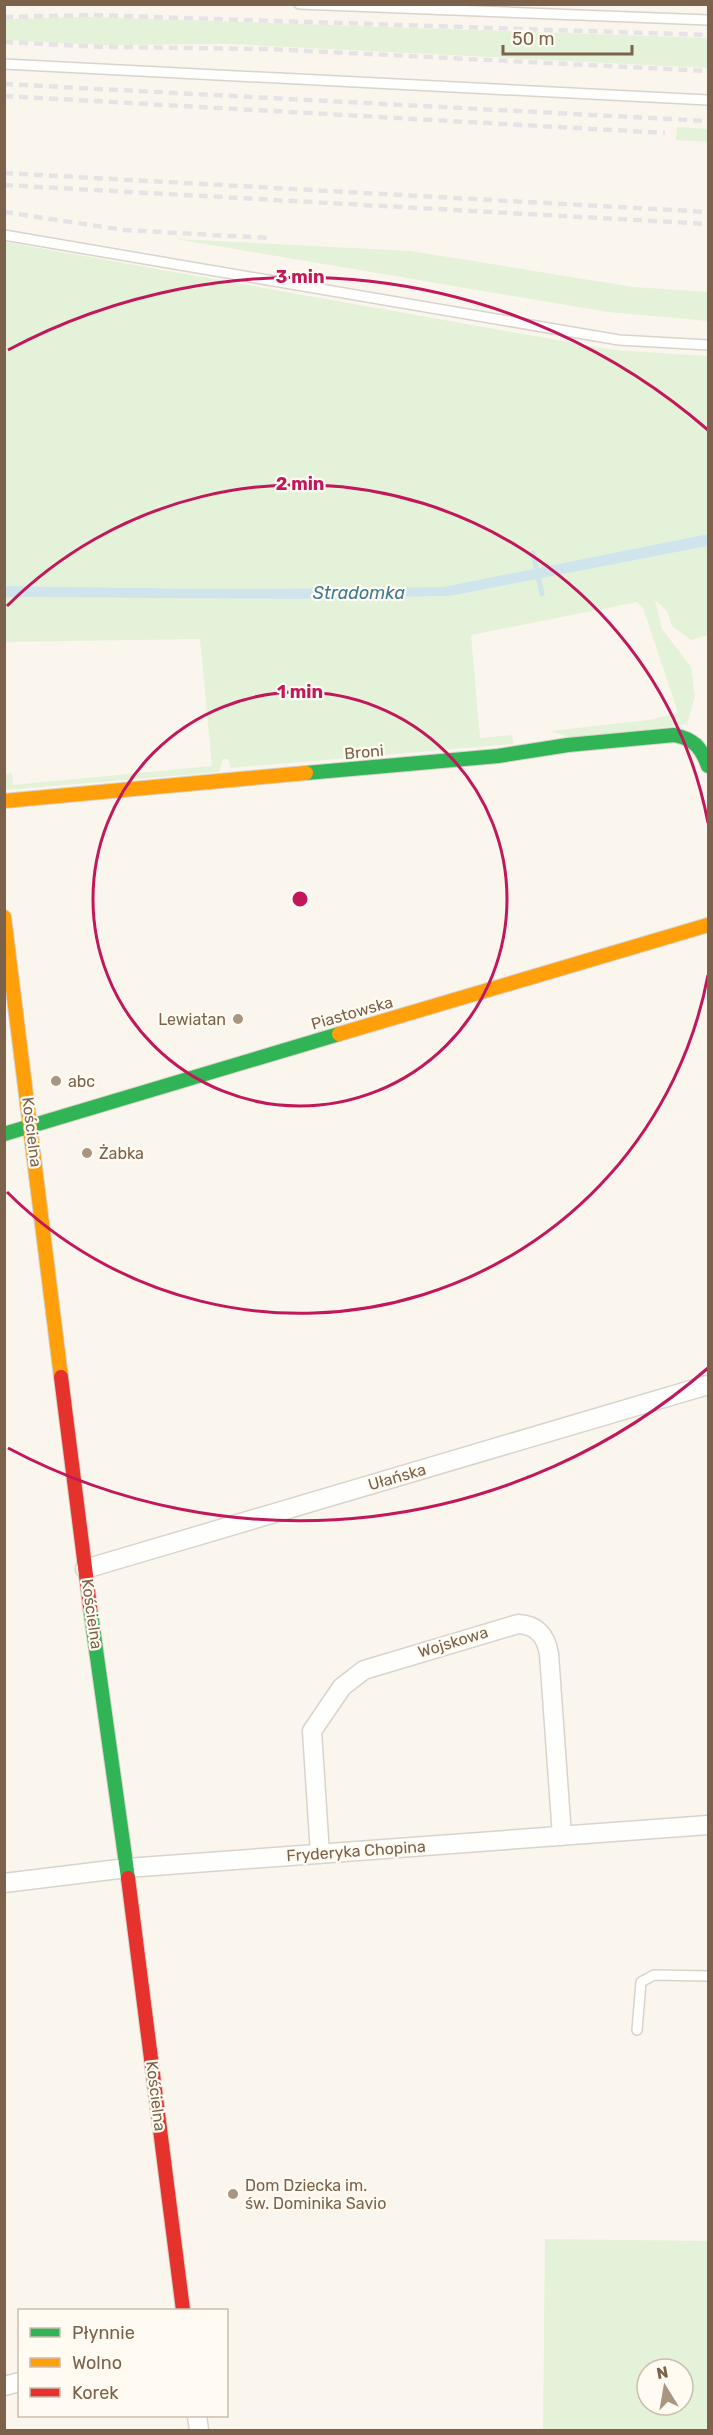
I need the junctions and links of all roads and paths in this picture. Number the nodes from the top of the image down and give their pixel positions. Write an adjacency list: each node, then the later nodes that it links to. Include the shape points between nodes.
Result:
1 (299, 4): 2 (lane)
2 (708, 20)
3 (4, 64): 4 (lane)
4 (708, 100)
5 (4, 235): 6 (lane, via 619,340)
6 (708, 345)
7 (708, 766): 8 (street, Broni, via 698,744 674,735 486,757)
8 (4, 801)
9 (4, 917): 11 (street, Kościelna)
10 (708, 925): 11 (street, Piastowska)
11 (32, 1125): 12 (street, Piastowska); 14 (street, Kościelna)
12 (4, 1134)
13 (708, 1385): 14 (street, Ułańska)
14 (86, 1569): 18 (street, Kościelna)
15 (708, 1825): 16 (street, Fryderyka Chopina)
16 (562, 1836): 17 (street, Fryderyka Chopina); 17 (street, Wojskowa, via 547,1643 534,1627 518,1624 364,1670 342,1688 312,1731)
17 (320, 1854): 18 (street, Fryderyka Chopina)
18 (128, 1868): 19 (street, Fryderyka Chopina); 22 (street, Kościelna)
19 (4, 1883)
20 (708, 1976): 21 (lane, via 646,1978 641,1982)
21 (637, 2030)
22 (183, 2309)

